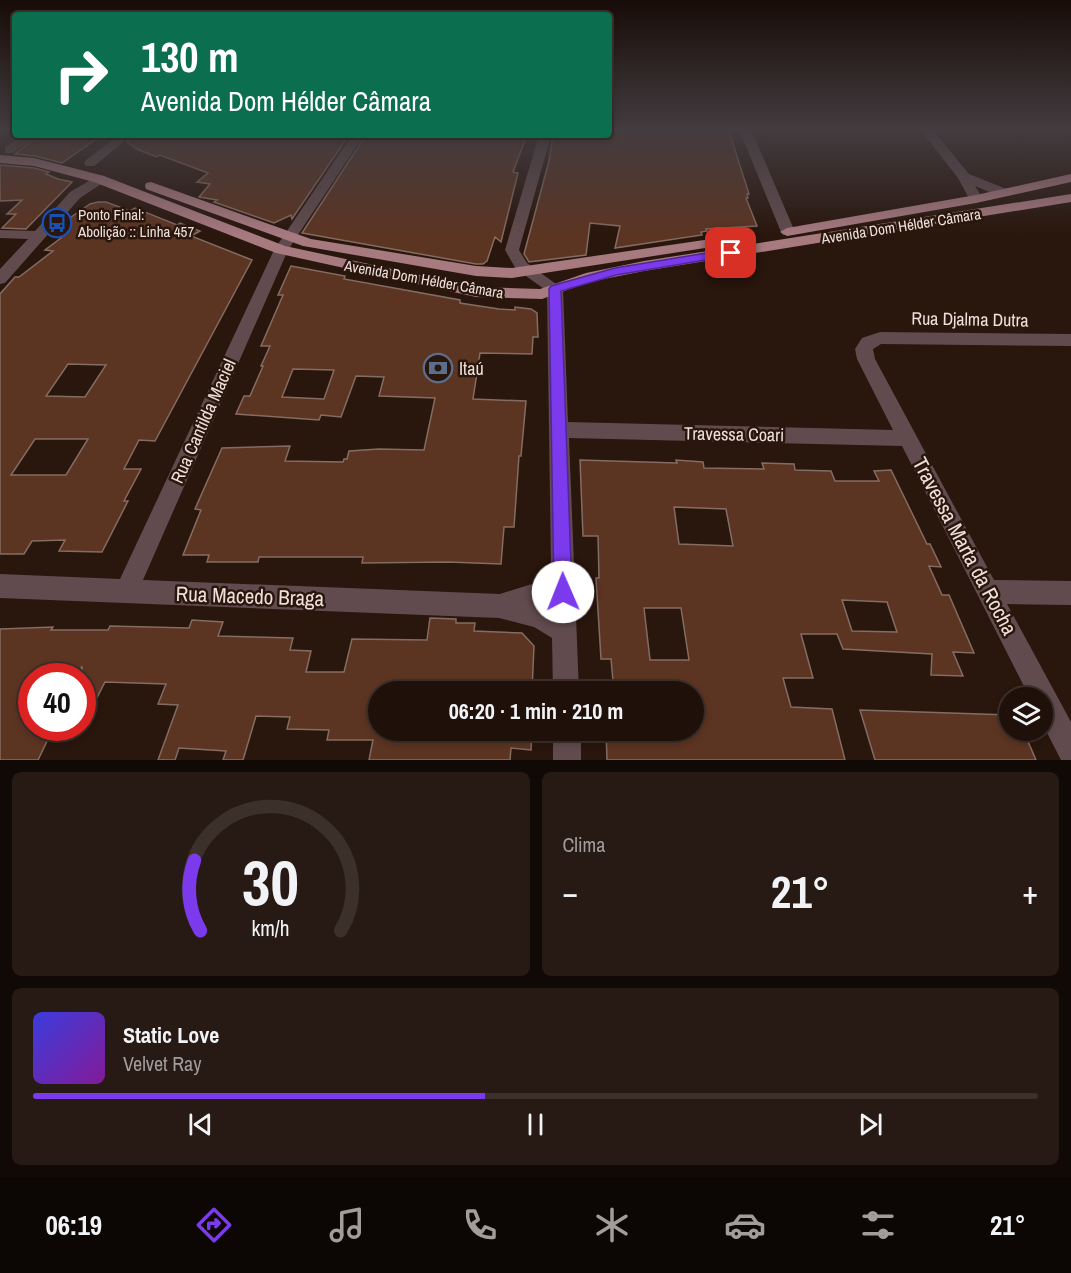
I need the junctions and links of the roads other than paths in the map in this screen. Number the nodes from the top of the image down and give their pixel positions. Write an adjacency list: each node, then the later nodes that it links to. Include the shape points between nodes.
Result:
1 (43, 164): 9 (main road, Avenida Dom Hélder Câmara)
2 (94, 164): 16 (main road, Avenida Dom Hélder Câmara)
3 (338, 164): 16 (street, Rua Cantilda Maciel)
4 (536, 164): 17 (street, via 513,242 514,257)
5 (760, 164): 13 (street)
6 (954, 164): 7 (street)
7 (964, 177): 10 (street); 12 (street)
8 (1071, 178): 10 (main road, Avenida Dom Hélder Câmara)
9 (99, 179): 15 (street, via 75,195); 16 (main road, Avenida Dom Hélder Câmara)
10 (1004, 193): 12 (main road, Avenida Dom Hélder Câmara)
11 (1071, 198): 19 (main road, Avenida Dom Hélder Câmara, via 644,266)
12 (976, 199): 13 (main road, Avenida Dom Hélder Câmara)
13 (788, 232): 17 (main road, Avenida Dom Hélder Câmara)
14 (0, 234): 15 (street)
15 (40, 235): 18 (street)
16 (284, 244): 17 (main road, Avenida Dom Hélder Câmara, via 448,267 504,273); 19 (main road, Avenida Dom Hélder Câmara, via 477,292 528,296); 26 (street, Rua Cantilda Maciel)
17 (528, 271): 19 (street)
18 (0, 279)
19 (555, 289): 22 (street)
20 (1071, 340): 21 (street, Rua Djalma Dutra, via 880,338)
21 (868, 342): 23 (street, Travessa Marta da Rocha, via 864,349 866,359)
22 (560, 430): 23 (street, Travessa Coari); 24 (street)
23 (909, 438): 27 (street, Travessa Marta da Rocha)
24 (563, 572): 29 (street, Rua Macedo Braga, via 542,592); 30 (street)
25 (0, 586): 26 (street, Rua Macedo Braga)
26 (126, 592): 29 (street, Rua Macedo Braga)
27 (989, 592): 28 (street); 33 (street, Travessa Marta da Rocha)
28 (1071, 593)
29 (499, 606): 30 (street, Rua Macedo Braga, via 538,616)
30 (564, 630): 31 (street)
31 (566, 681)
32 (567, 741): 34 (street)
33 (1071, 750)
34 (567, 760)

